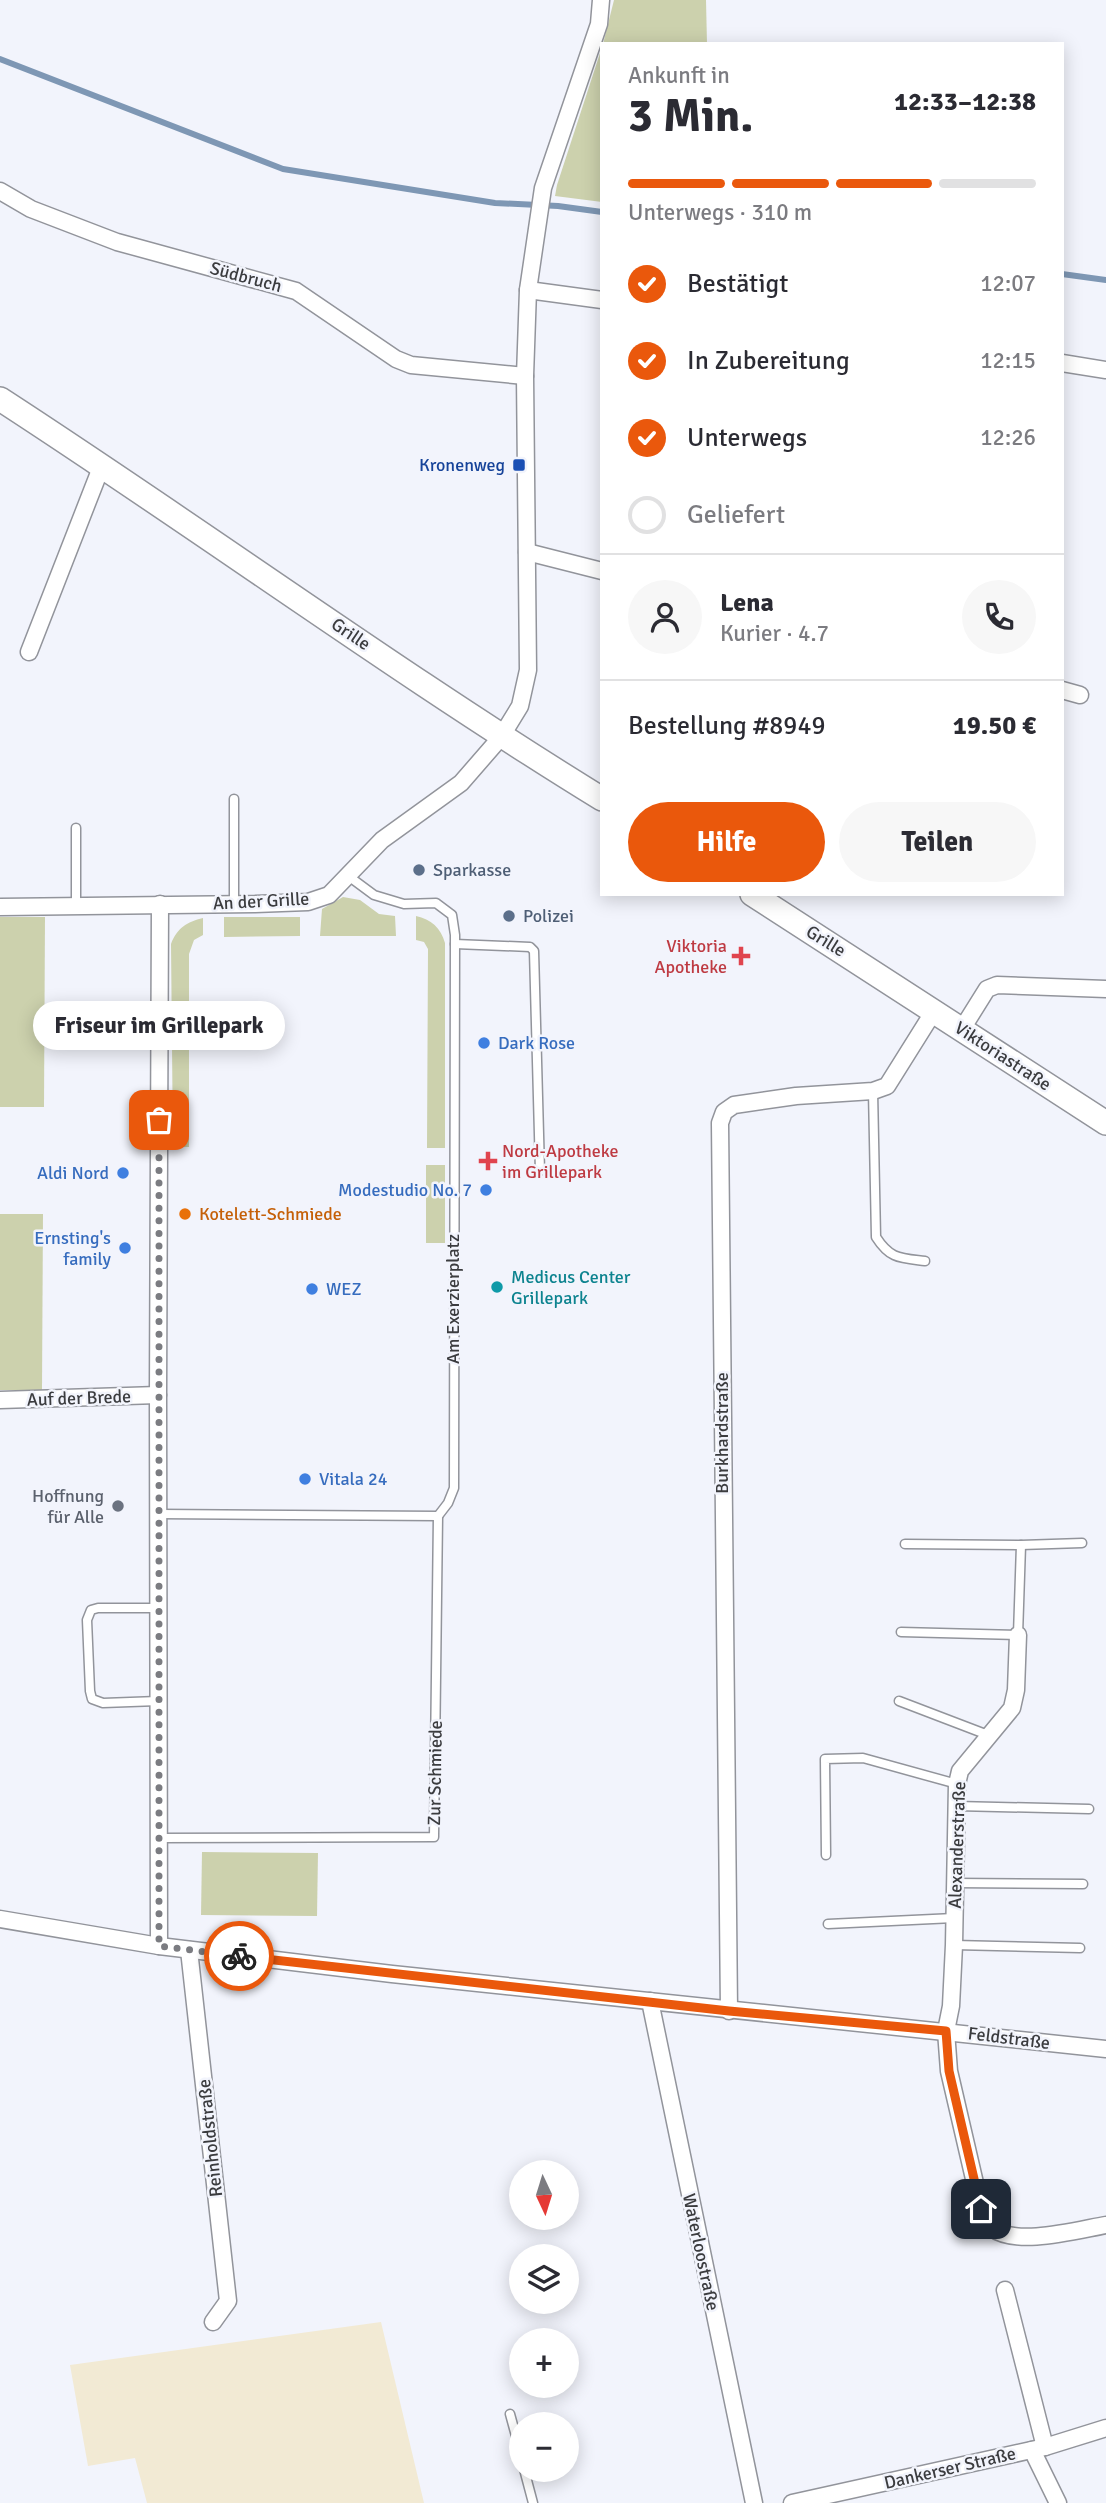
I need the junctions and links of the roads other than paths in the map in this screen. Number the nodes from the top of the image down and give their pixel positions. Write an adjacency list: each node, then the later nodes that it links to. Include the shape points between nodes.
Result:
1 (601, 0): 3 (street, via 599,24 543,188)
2 (0, 191): 7 (street, Südbruch, via 31,209 117,242 296,291 411,365)
3 (528, 290): 4 (street); 7 (street)
4 (600, 300)
5 (1064, 363): 6 (street)
6 (1106, 370)
7 (525, 376): 10 (street)
8 (0, 399): 9 (main road, Grille)
9 (102, 465): 12 (street); 15 (main road, Grille)
10 (527, 552): 11 (street); 15 (street, via 528,670 520,706)
11 (600, 570)
12 (29, 652)
13 (1064, 691): 14 (street)
14 (1080, 695)
15 (501, 737): 16 (main road, Grille); 19 (street, An der Grille, via 461,783 382,840)
16 (600, 798)
17 (234, 799): 22 (lane)
18 (76, 828): 24 (lane)
19 (346, 875): 22 (street, An der Grille, via 330,895 308,902); 25 (lane, Am Exerzierplatz, via 374,895 404,904 436,903 452,915)
20 (754, 896): 26 (main road, Grille)
21 (160, 904): 22 (street, An der Grille); 24 (street, An der Grille); 34 (street)
22 (234, 904)
23 (0, 906): 24 (street, An der Grille)
24 (76, 907)
25 (455, 944): 32 (lane, via 530,947 534,951); 37 (lane, Am Exerzierplatz, via 454,1488)
26 (900, 988): 28 (main road, Viktoriastraße)
27 (1106, 989): 29 (street, via 997,985 987,989)
28 (934, 1011): 29 (main road, Viktoriastraße); 30 (street, via 887,1086)
29 (962, 1029): 31 (main road, Viktoriastraße)
30 (873, 1091): 33 (lane, via 876,1237 885,1251); 62 (street, Burkhardstraße, via 734,1105 724,1112 720,1123)
31 (1106, 1123)
32 (540, 1171)
33 (925, 1261)
34 (158, 1395): 35 (street, Auf der Brede); 36 (street)
35 (0, 1400)
36 (159, 1514): 37 (lane); 41 (street)
37 (438, 1516): 50 (lane, Zur Schmiede, via 434,1838)
38 (1082, 1543): 40 (lane)
39 (905, 1544): 40 (lane)
40 (1021, 1545): 43 (lane)
41 (159, 1608): 44 (street); 44 (lane, via 98,1608 91,1610 87,1620 92,1699 103,1703)
42 (901, 1632): 43 (lane)
43 (1018, 1635): 46 (street, Alexanderstraße, via 1012,1708)
44 (158, 1700): 50 (street)
45 (900, 1701): 46 (lane)
46 (988, 1735): 47 (street, Alexanderstraße, via 960,1771)
47 (957, 1784): 48 (street, Alexanderstraße); 51 (lane, via 863,1758 825,1759)
48 (956, 1806): 49 (lane); 52 (street, Alexanderstraße)
49 (1089, 1810)
50 (158, 1838): 58 (street)
51 (826, 1855)
52 (954, 1883): 53 (lane); 54 (street, Alexanderstraße)
53 (1083, 1884)
54 (954, 1918): 56 (lane); 57 (street, Alexanderstraße)
55 (0, 1919): 58 (street, Feldstraße)
56 (828, 1924)
57 (954, 1945): 59 (lane); 63 (street, Alexanderstraße)
58 (159, 1946): 60 (street, Feldstraße)
59 (1080, 1948)
60 (189, 1950): 61 (street, Feldstraße); 67 (street, Reinholdstraße, via 228,2301)
61 (650, 2001): 62 (street, Feldstraße); 72 (street, Waterloostraße)
62 (729, 2011): 63 (street, Feldstraße)
63 (946, 2031): 64 (street, Feldstraße); 65 (street, Alexanderstraße, via 949,2071 981,2209 990,2227 1008,2236 1028,2237)
64 (1106, 2049)
65 (1106, 2225)
66 (1005, 2290): 69 (street)
67 (214, 2322)
68 (1106, 2428): 69 (street, Dankerser Straße)
69 (1039, 2448): 73 (street, Dankerser Straße); 74 (street)
70 (527, 2482): 71 (lane)
71 (533, 2503)
72 (754, 2503)
73 (792, 2503)
74 (1058, 2503)

